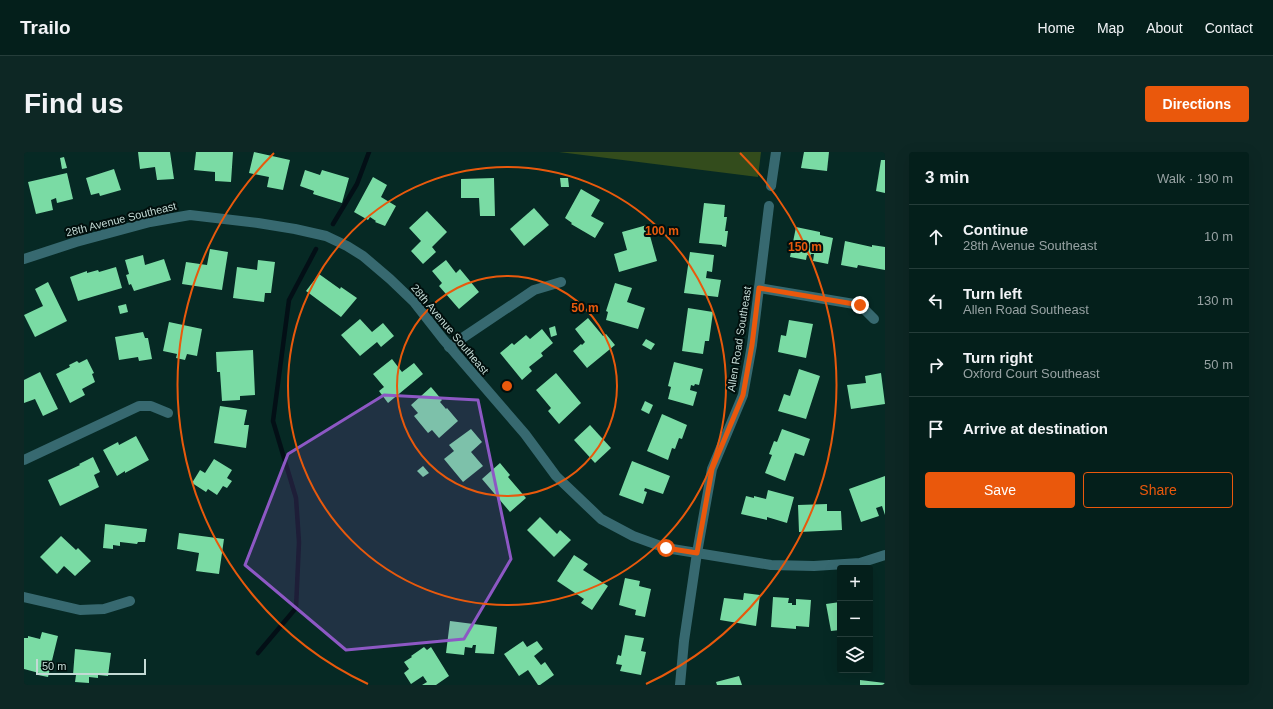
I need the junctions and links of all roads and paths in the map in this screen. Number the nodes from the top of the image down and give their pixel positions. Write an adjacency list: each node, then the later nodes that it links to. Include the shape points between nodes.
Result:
1 (776, 152): 2 (street)
2 (772, 186)
3 (769, 206): 6 (street, Allen Road Southeast)
4 (24, 259): 8 (street, 28th Avenue Southeast, via 150,222 190,215 295,228 326,236 363,256 414,302)
5 (561, 282): 8 (street, via 534,290)
6 (759, 288): 7 (street, via 860,305); 11 (street, Allen Road Southeast, via 743,395 712,469)
7 (874, 318)
8 (449, 347): 11 (street, 28th Avenue Southeast, via 525,434 556,476 601,519 633,536 666,548)
9 (168, 413): 10 (street, via 151,406 139,406)
10 (24, 460)
11 (697, 553): 12 (street, 28th Avenue Southeast, via 771,564 814,566 860,563); 15 (street, Allen Road Southeast)
12 (885, 555)
13 (24, 597): 14 (street, via 80,610 104,608)
14 (130, 601)
15 (680, 685)

